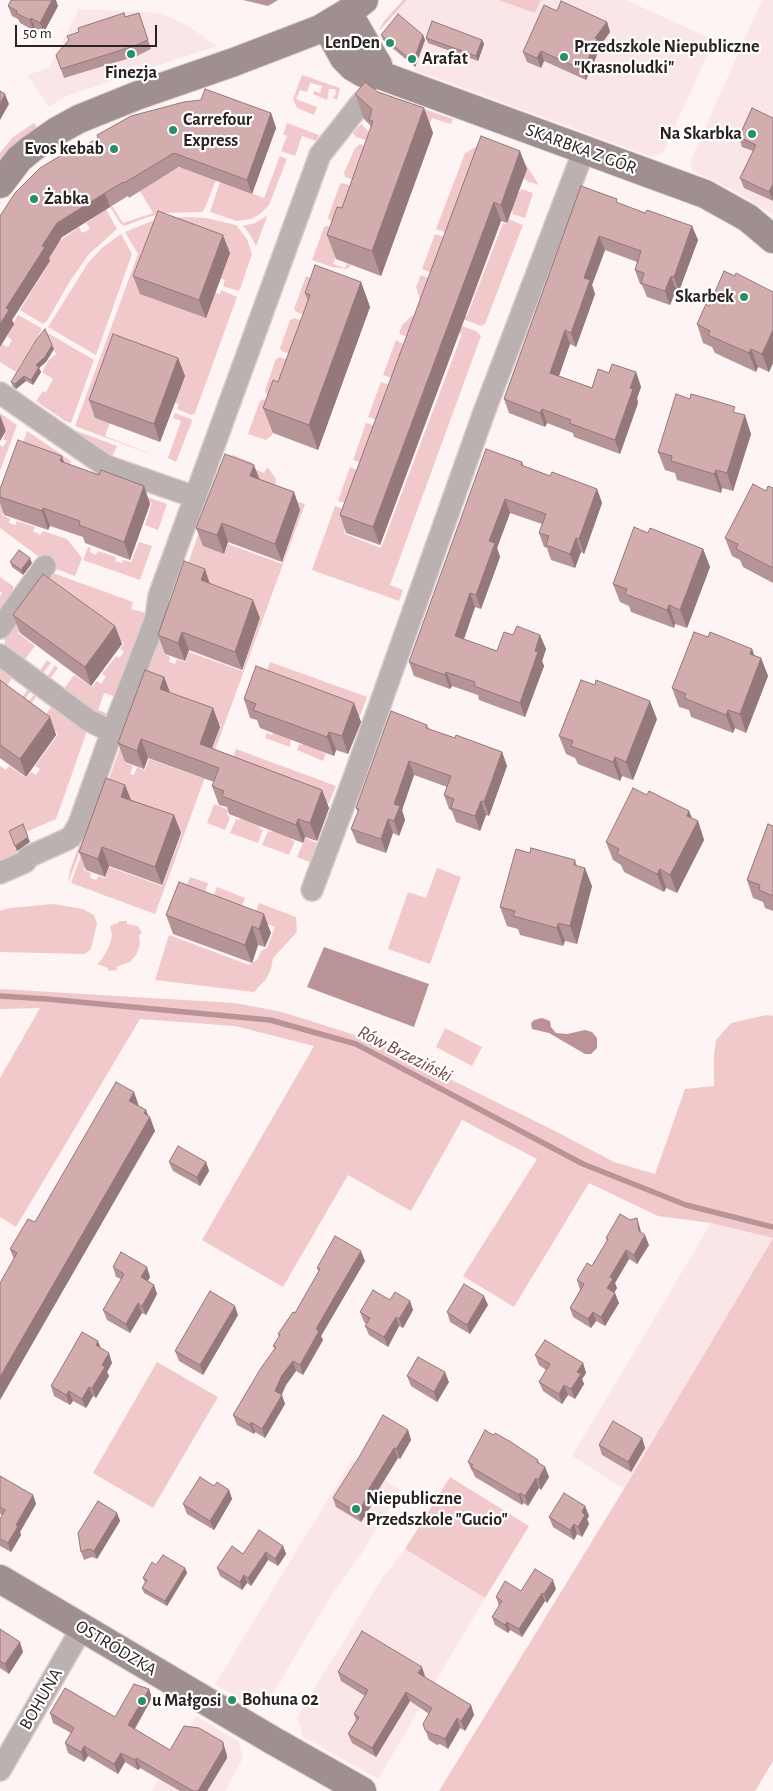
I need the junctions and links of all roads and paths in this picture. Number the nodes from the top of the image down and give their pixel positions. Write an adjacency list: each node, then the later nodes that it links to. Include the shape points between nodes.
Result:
1 (364, 0): 2 (street)
2 (338, 19): 4 (street, SKARBKA Z GÓR, via 333,38 344,58 363,73 380,75); 5 (street, via 320,29 79,119 31,149)
3 (361, 103): 8 (street, via 329,130)
4 (584, 150): 6 (street, SKARBKA Z GÓR, via 705,194 748,218); 14 (street, via 480,424)
5 (0, 184)
6 (773, 239)
7 (0, 393): 8 (street, via 106,466)
8 (196, 497): 12 (street, via 160,596 156,618)
9 (45, 566): 10 (street)
10 (0, 628)
11 (0, 655): 12 (street, via 88,720)
12 (112, 732): 13 (street, via 72,836)
13 (0, 873)
14 (312, 890)
15 (0, 1579): 16 (street, OSTRÓDZKA)
16 (82, 1628): 17 (street, BOHUNA); 18 (street, OSTRÓDZKA)
17 (0, 1770)
18 (362, 1791)

